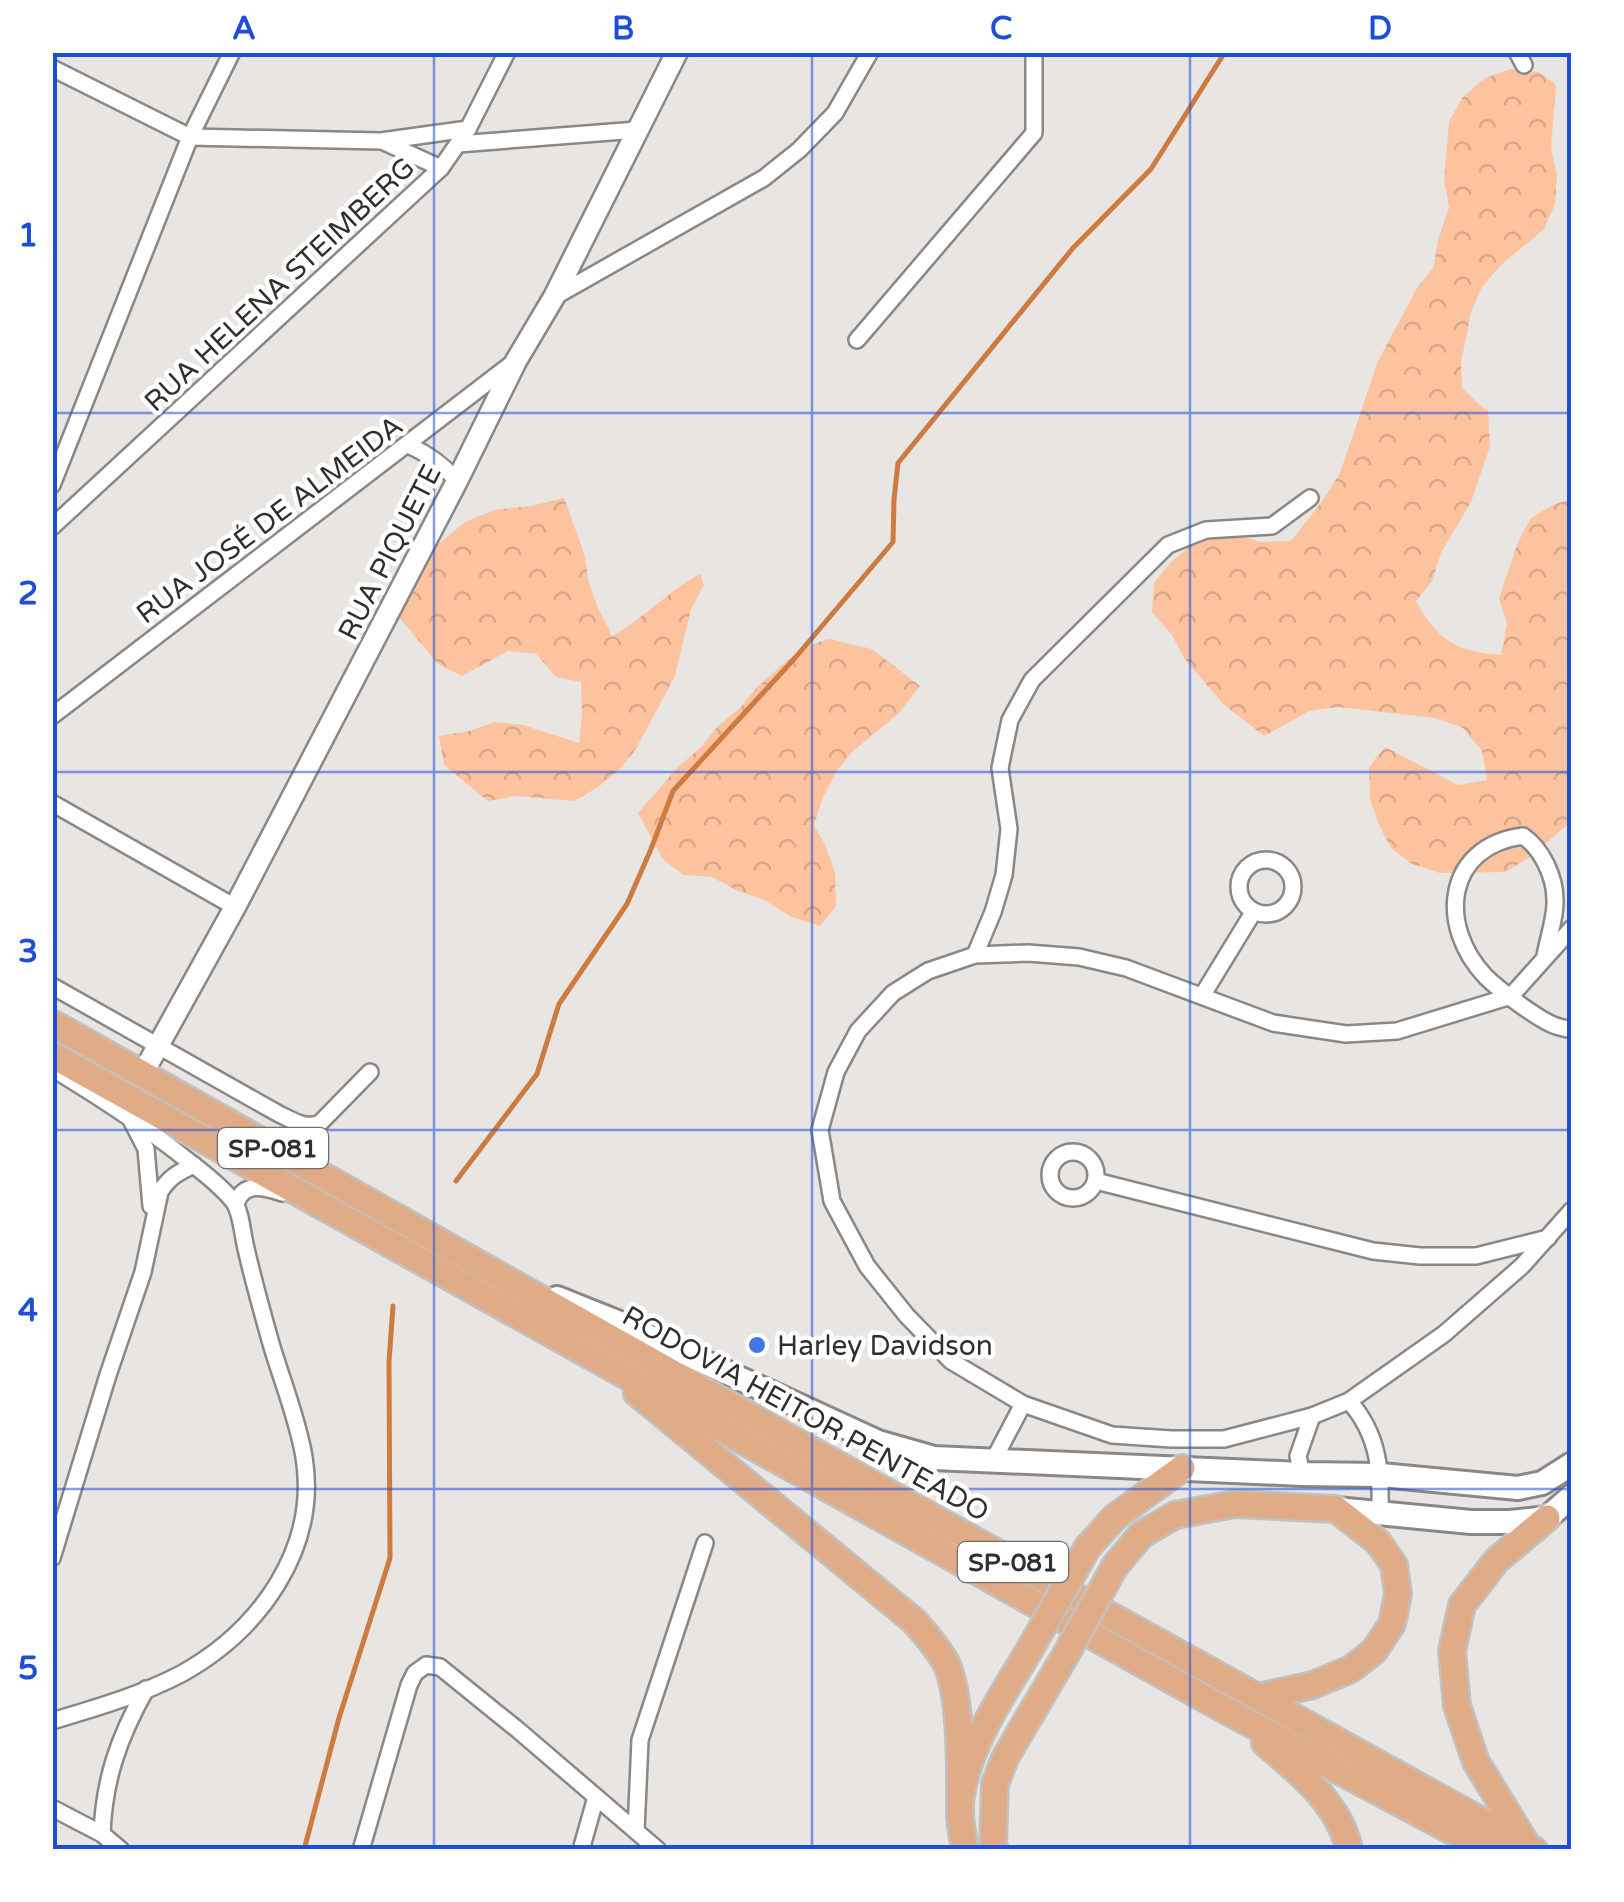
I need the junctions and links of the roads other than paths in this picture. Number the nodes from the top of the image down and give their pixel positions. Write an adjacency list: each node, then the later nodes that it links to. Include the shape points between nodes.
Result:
1 (232, 52): 9 (street)
2 (508, 52): 7 (street, RUA HELENA STEIMBERG)
3 (677, 52): 8 (street, RUA PIQUETE)
4 (870, 52): 13 (street, via 835,113 764,178)
5 (1034, 52): 14 (street, via 1034,133)
6 (52, 68): 9 (street)
7 (468, 129): 10 (street); 11 (street, RUA HELENA STEIMBERG)
8 (636, 130): 11 (street); 13 (street, RUA PIQUETE)
9 (190, 138): 10 (street); 18 (street)
10 (380, 141): 12 (street)
11 (458, 144): 12 (street, RUA HELENA STEIMBERG)
12 (440, 168): 20 (street, RUA HELENA STEIMBERG)
13 (554, 296): 15 (street, RUA PIQUETE)
14 (856, 340)
15 (516, 361): 16 (street, RUA JOSÉ DE ALMEIDA); 17 (street, RUA PIQUETE)
16 (408, 444): 17 (street, via 430,454); 21 (street, RUA JOSÉ DE ALMEIDA)
17 (457, 481): 25 (street, RUA PIQUETE)
18 (52, 485)
19 (1310, 498): 28 (street, via 1272,526 1206,530 1168,545 1032,680 1010,720 1003,752 1009,830 1004,874)
20 (52, 528)
21 (52, 716)
22 (52, 803): 25 (street)
23 (1550, 874): 24 (street); 29 (street, via 1556,901); 32 (street, via 1523,836 1497,842 1462,871 1455,918 1465,948)
24 (1570, 876)
25 (234, 907): 35 (street, RUA PIQUETE)
26 (1254, 911): 31 (street)
27 (1572, 928): 29 (street)
28 (975, 955): 31 (street, via 1079,958); 51 (street, via 928,971 892,994 858,1031 836,1072 820,1130 832,1202 867,1266 950,1360)
29 (1545, 956): 32 (street)
30 (52, 986): 35 (street)
31 (1202, 996): 32 (street, via 1273,1023 1346,1034 1397,1032)
32 (1511, 996): 34 (street, via 1550,1024)
33 (52, 1023): 39 (main road, RODOVIA HEITOR PENTEADO / SP-081)
34 (1572, 1030)
35 (158, 1044): 38 (street, via 311,1126); 39 (street, RUA PIQUETE)
36 (52, 1055): 44 (main road, RODOVIA HEITOR PENTEADO / SP-081)
37 (52, 1069): 40 (street)
38 (370, 1072)
39 (143, 1073): 48 (main road, RODOVIA HEITOR PENTEADO / SP-081)
40 (127, 1114): 41 (street); 46 (street, via 146,1149)
41 (194, 1165): 43 (street); 46 (street, via 160,1192)
42 (1096, 1181): 47 (street, via 1373,1251 1476,1256)
43 (236, 1204): 44 (street, via 255,1187); 64 (street, via 304,1458 303,1520 277,1587 252,1619 220,1649)
44 (324, 1206): 49 (main road, RODOVIA HEITOR PENTEADO / SP-081)
45 (1572, 1210): 47 (street)
46 (152, 1235): 63 (street)
47 (1548, 1238): 50 (street, via 1444,1334)
48 (494, 1272): 53 (main road, via 878,1442 934,1458); 65 (main road, RODOVIA HEITOR PENTEADO / SP-081)
49 (586, 1352): 66 (main road, RODOVIA HEITOR PENTEADO / SP-081); 70 (main road, via 914,1621 946,1662 954,1688)
50 (1350, 1401): 52 (street); 57 (street, via 1372,1437)
51 (1023, 1404): 52 (street, via 1112,1435 1170,1439 1224,1439); 53 (street)
52 (1312, 1416): 56 (street, via 1298,1456)
53 (992, 1461): 55 (main road)
54 (1572, 1464): 57 (main road, via 1542,1483 1518,1488)
55 (1182, 1468): 56 (main road); 70 (main road, bridge, via 1115,1517 1087,1548 992,1715 973,1755)
56 (1302, 1474): 57 (main road)
57 (1380, 1475): 60 (street)
58 (1572, 1496): 61 (main road)
59 (1336, 1509): 60 (main road); 65 (main road, via 1378,1542 1394,1566 1392,1624 1351,1669); 80 (main road, bridge, via 1235,1504 1175,1515 1140,1535 1115,1566 1005,1758 995,1784)
60 (1380, 1514): 61 (main road, via 1471,1522)
61 (1547, 1518): 73 (main road, via 1497,1560 1462,1605 1452,1651 1457,1706 1476,1762)
62 (705, 1544): 71 (street, via 640,1740)
63 (52, 1558)
64 (146, 1689): 67 (street); 72 (street, via 112,1762)
65 (1258, 1697): 73 (main road, RODOVIA HEITOR PENTEADO / SP-081)
66 (1227, 1711): 81 (main road, via 1316,1789 1339,1820); 82 (main road, RODOVIA HEITOR PENTEADO / SP-081)
67 (52, 1721)
68 (596, 1797): 71 (street); 75 (street, via 440,1668 426,1665 408,1686); 76 (street)
69 (52, 1808): 72 (street)
70 (960, 1810): 78 (street); 79 (main road)
71 (636, 1831): 77 (street)
72 (102, 1834): 74 (street)
73 (1531, 1848)
74 (121, 1850)
75 (360, 1850)
76 (581, 1850)
77 (658, 1850)
78 (958, 1850)
79 (966, 1850)
80 (995, 1850)
81 (1349, 1850)
82 (1488, 1850)

